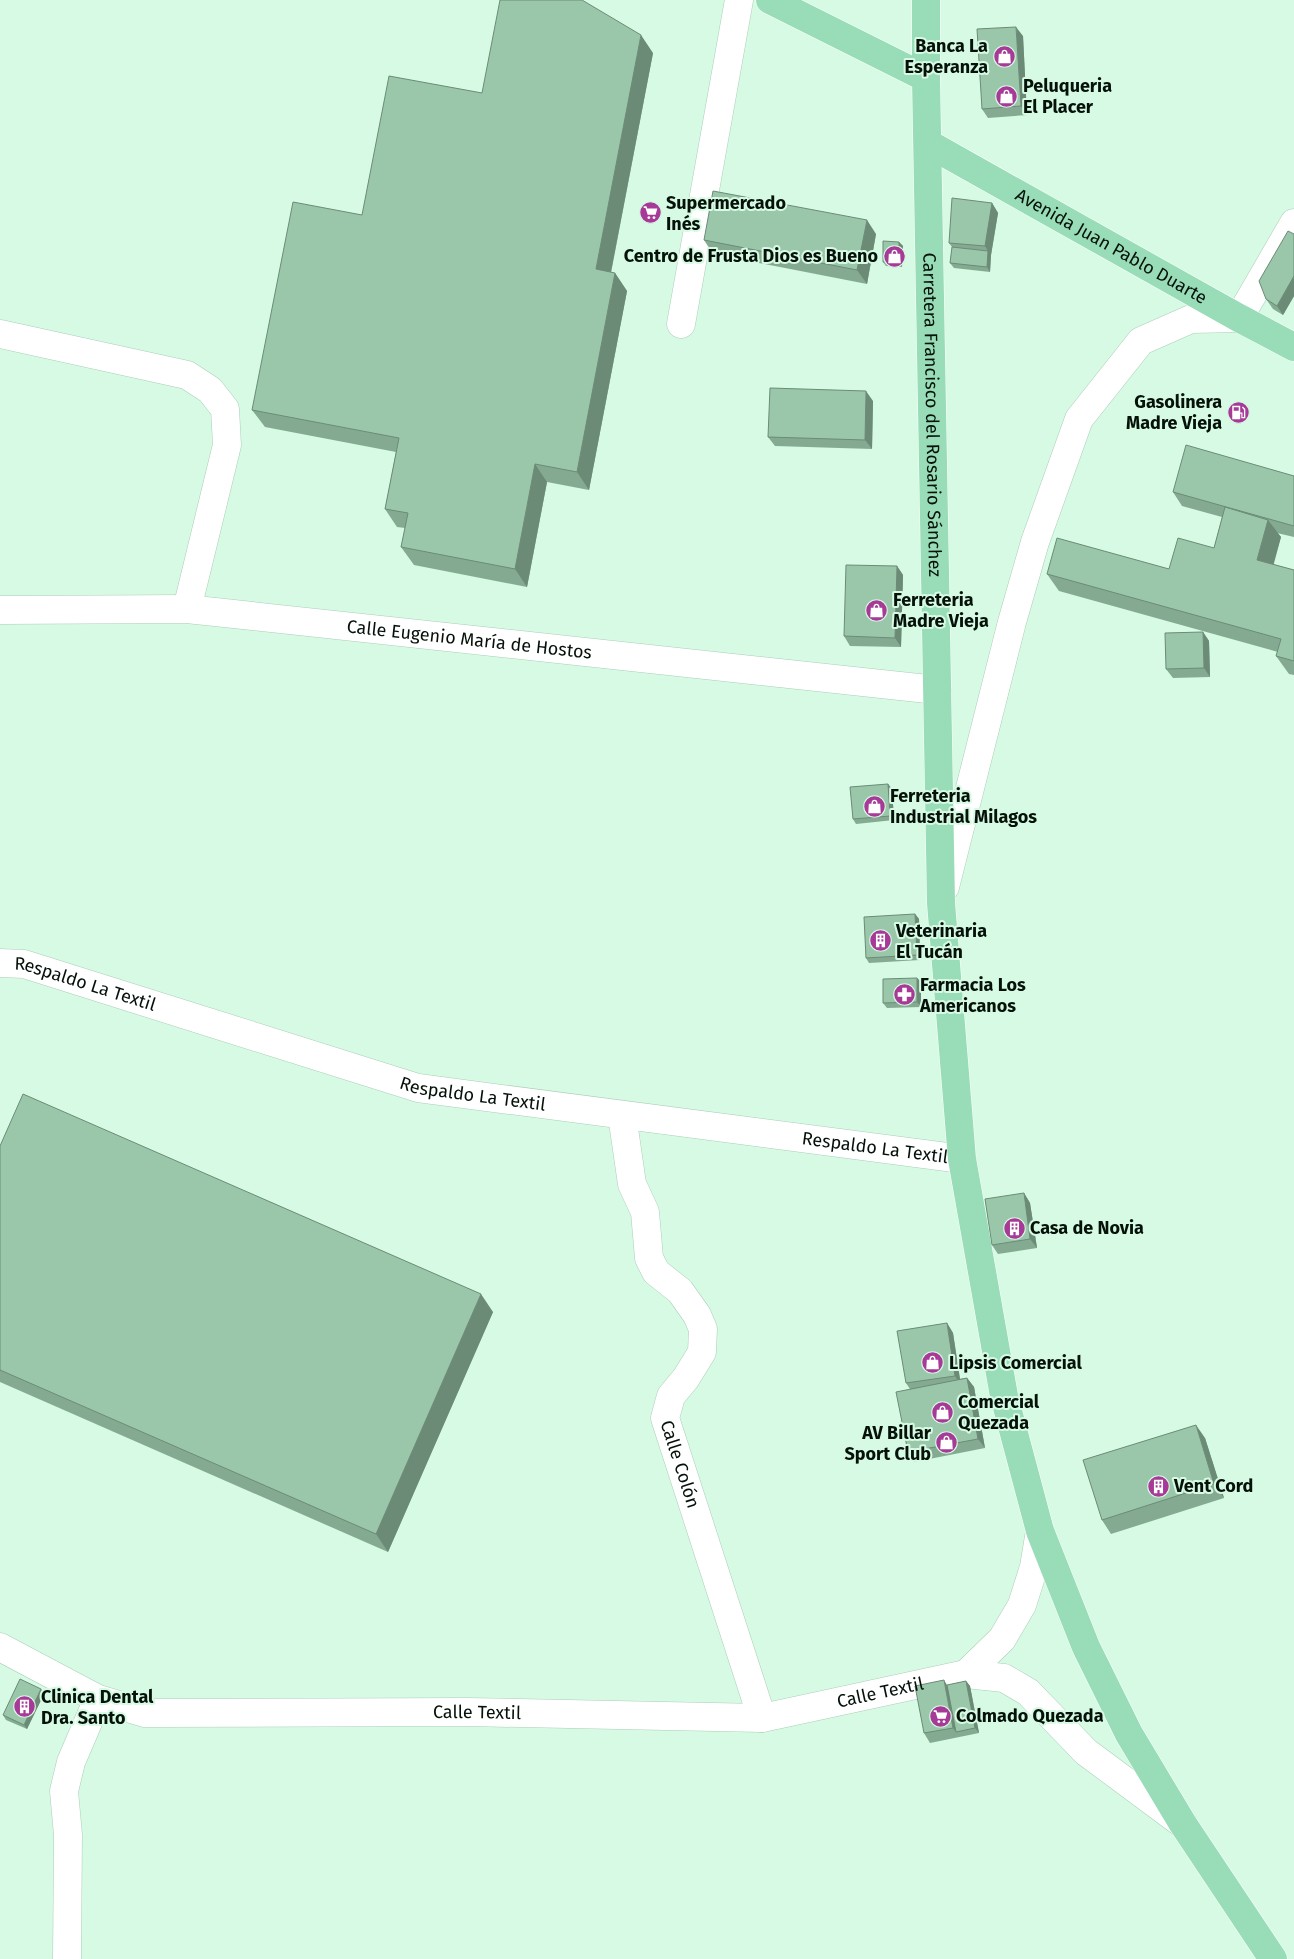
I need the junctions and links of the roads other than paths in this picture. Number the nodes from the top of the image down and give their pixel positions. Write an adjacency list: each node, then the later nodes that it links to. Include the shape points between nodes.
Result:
1 (738, 0): 8 (street)
2 (770, 0): 4 (main road)
3 (926, 0): 4 (main road, Carretera Francisco del Rosario Sánchez)
4 (926, 78): 5 (main road, Carretera Francisco del Rosario Sánchez)
5 (928, 144): 7 (main road, Avenida Juan Pablo Duarte); 13 (main road, Carretera Francisco del Rosario Sánchez)
6 (1294, 223): 7 (street)
7 (1239, 318): 10 (main road, Avenida Juan Pablo Duarte); 14 (street, via 1191,319 1142,341 1079,419 1035,542 1017,604)
8 (681, 324)
9 (0, 334): 11 (street, via 187,375 210,390 225,409 227,445)
10 (1294, 347)
11 (187, 609): 12 (street, Calle Eugenio María de Hostos); 13 (street, Calle Eugenio María de Hostos)
12 (0, 610)
13 (937, 690): 14 (main road, Carretera Francisco del Rosario Sánchez)
14 (941, 904): 17 (main road, Carretera Francisco del Rosario Sánchez)
15 (0, 963): 16 (street, Respaldo La Textil, via 24,964 418,1088)
16 (622, 1115): 17 (street, Respaldo La Textil); 22 (street, Calle Colón, via 632,1184 646,1212 649,1258 656,1272 680,1291 703,1329 702,1352 671,1396 665,1418)
17 (962, 1159): 18 (main road, Carretera Francisco del Rosario Sánchez, via 1004,1396)
18 (1040, 1531): 20 (street, via 1034,1568 1022,1604 1002,1639); 23 (main road, Carretera Francisco del Rosario Sánchez, via 1086,1647 1129,1734)
19 (0, 1647): 21 (street, Calle Textil)
20 (966, 1674): 22 (street, Calle Textil); 23 (street, Calle Textil, via 1004,1678 1028,1692 1086,1752)
21 (98, 1699): 22 (street, Calle Textil, via 145,1713 467,1712); 24 (street, via 71,1762 64,1790 68,1835)
22 (762, 1718)
23 (1183, 1824): 25 (main road, Carretera Francisco del Rosario Sánchez)
24 (66, 1959)
25 (1273, 1959)

